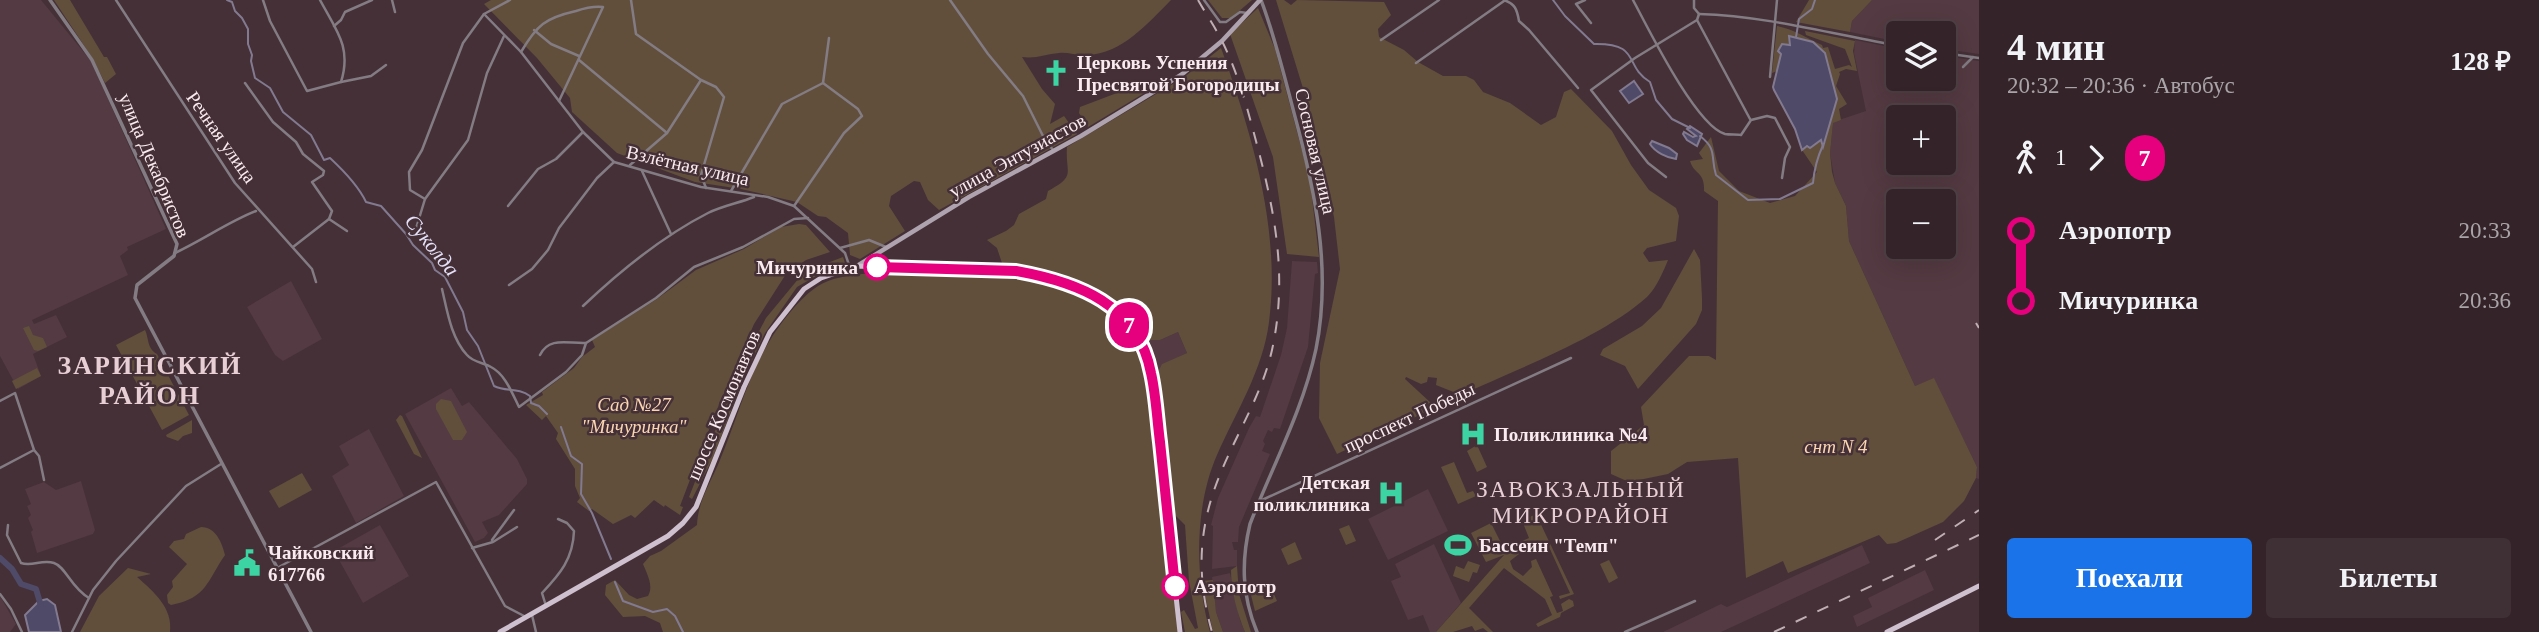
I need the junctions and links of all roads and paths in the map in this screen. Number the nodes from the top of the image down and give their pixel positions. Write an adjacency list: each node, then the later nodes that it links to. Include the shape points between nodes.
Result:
1 (50, 0): 74 (street, улица Декабристов, via 97,69 177,244)
2 (116, 0): 65 (street, Речная улица, via 209,145)
3 (263, 0): 45 (street, via 307,91)
4 (320, 0): 28 (street)
5 (372, 0): 28 (street, via 350,8)
6 (392, 0): 21 (street)
7 (510, 0): 23 (street)
8 (631, 0): 44 (street, via 636,34)
9 (950, 0): 53 (street, via 1023,96)
10 (1204, 0): 22 (street, via 1220,22)
11 (1261, 0): 22 (main road, улица Энтузиастов); 89 (street, Сосновая улица, via 1313,182 1322,259 1320,320 1309,373)
12 (1439, 0): 32 (street)
13 (1504, 0): 19 (street); 40 (street)
14 (1572, 0): 20 (street)
15 (1585, 0): 20 (street)
16 (1633, 0): 34 (street)
17 (1693, 0): 24 (street)
18 (1777, 0): 26 (street)
19 (1512, 1): 48 (street, via 1519,21)
20 (1576, 4): 27 (street)
21 (394, 12)
22 (1247, 13): 53 (main road, улица Энтузиастов, via 1181,75)
23 (484, 14): 30 (street, Взлётная улица); 62 (street, via 463,43 409,172 410,190)
24 (1699, 14): 25 (street); 26 (street)
25 (1697, 20): 34 (street); 50 (street)
26 (1775, 21): 33 (street); 43 (street)
27 (1591, 23)
28 (334, 26): 45 (street, via 345,46 347,65)
29 (534, 30): 35 (street); 38 (street); 38 (street, via 550,17 603,7)
30 (504, 36): 35 (street, Взлётная улица); 62 (street, via 468,140)
31 (830, 38): 47 (street)
32 (1381, 40)
33 (1886, 43)
34 (1658, 44): 50 (street, via 1685,94 1718,130 1741,135); 57 (street, via 1591,90 1648,163)
35 (521, 52): 49 (street, Взлётная улица)
36 (1956, 55): 37 (street)
37 (1973, 57): 39 (street); 42 (street)
38 (579, 58): 49 (street); 52 (street)
39 (1979, 58)
40 (1416, 62)
41 (386, 65): 45 (street, via 370,76)
42 (1963, 67)
43 (1770, 77)
44 (701, 80): 52 (street); 59 (street, via 724,97 701,175)
45 (341, 82)
46 (245, 83): 67 (street, via 273,122 324,171 313,185 332,211)
47 (823, 83): 60 (street, via 782,104); 64 (street, via 862,116 844,134)
48 (1578, 88)
49 (559, 101): 51 (street, Взлётная улица)
50 (1751, 120): 58 (street, via 1774,118 1790,147)
51 (583, 132): 54 (street, Взлётная улица); 63 (street, via 556,159 538,169)
52 (667, 133): 55 (street)
53 (1054, 151): 72 (main road, улица Энтузиастов)
54 (614, 162): 55 (street, Взлётная улица); 78 (street, via 559,228 548,250)
55 (628, 166): 56 (street, Взлётная улица)
56 (642, 171): 59 (street, Взлётная улица); 69 (street)
57 (1666, 177)
58 (1782, 178)
59 (706, 188): 60 (street, Взлётная улица)
60 (731, 192): 61 (street, Взлётная улица)
61 (757, 196): 64 (street, Взлётная улица); 69 (street, via 710,212)
62 (425, 199): 70 (street)
63 (508, 206)
64 (794, 206): 66 (street, Взлётная улица)
65 (258, 211): 71 (street, Речная улица); 74 (street)
66 (808, 218): 73 (street, Взлётная улица); 81 (street, via 794,219 694,267)
67 (329, 219): 68 (street); 71 (street)
68 (347, 231)
69 (671, 234): 80 (street, via 623,268)
70 (414, 235)
71 (293, 247): 77 (street, Речная улица, via 312,269)
72 (887, 247): 73 (street, via 869,240); 75 (main road, улица Энтузиастов)
73 (839, 248): 76 (street, Взлётная улица)
74 (175, 253): 86 (street, улица Декабристов, via 137,285 135,298)
75 (858, 266): 76 (main road, шоссе Космонавтов); 109 (main road, шоссе Космонавтов, via 1037,275 1088,291 1137,334 1151,372)
76 (850, 268): 101 (main road, шоссе Космонавтов, via 804,289 770,332 696,506 683,523)
77 (316, 282)
78 (509, 285)
79 (442, 289): 81 (street, via 444,306 466,355 498,370 519,407 566,372 582,355)
80 (583, 306)
81 (586, 343): 82 (street, via 559,341)
82 (540, 355)
83 (1571, 358): 89 (street, проспект Победы)
84 (0, 401): 85 (street, via 15,393)
85 (34, 450): 87 (street); 88 (street)
86 (221, 464): 96 (street, улица Декабристов); 99 (street, via 186,486)
87 (0, 468)
88 (44, 480)
89 (1258, 501): 110 (street, Сосновая улица, via 1242,568)
90 (514, 510): 94 (street)
91 (558, 519): 101 (street, via 573,531 573,540 562,572 542,593)
92 (8, 525): 99 (street, via 7,535 21,563 53,562 75,589)
93 (517, 527): 94 (street)
94 (491, 543): 95 (street)
95 (472, 548): 96 (street, via 436,482); 102 (street, via 505,606)
96 (277, 568): 106 (street, улица Декабристов)
97 (1979, 586): 103 (main road)
98 (0, 594): 104 (street)
99 (89, 598): 105 (street)
100 (1695, 601): 111 (street)
101 (546, 606): 102 (main road, шоссе Космонавтов)
102 (529, 616): 107 (main road, шоссе Космонавтов); 108 (street)
103 (1891, 631)
104 (22, 632)
105 (72, 632)
106 (311, 632)
107 (499, 632)
108 (536, 632)
109 (1180, 632)
110 (1257, 632)
111 (1625, 632)

